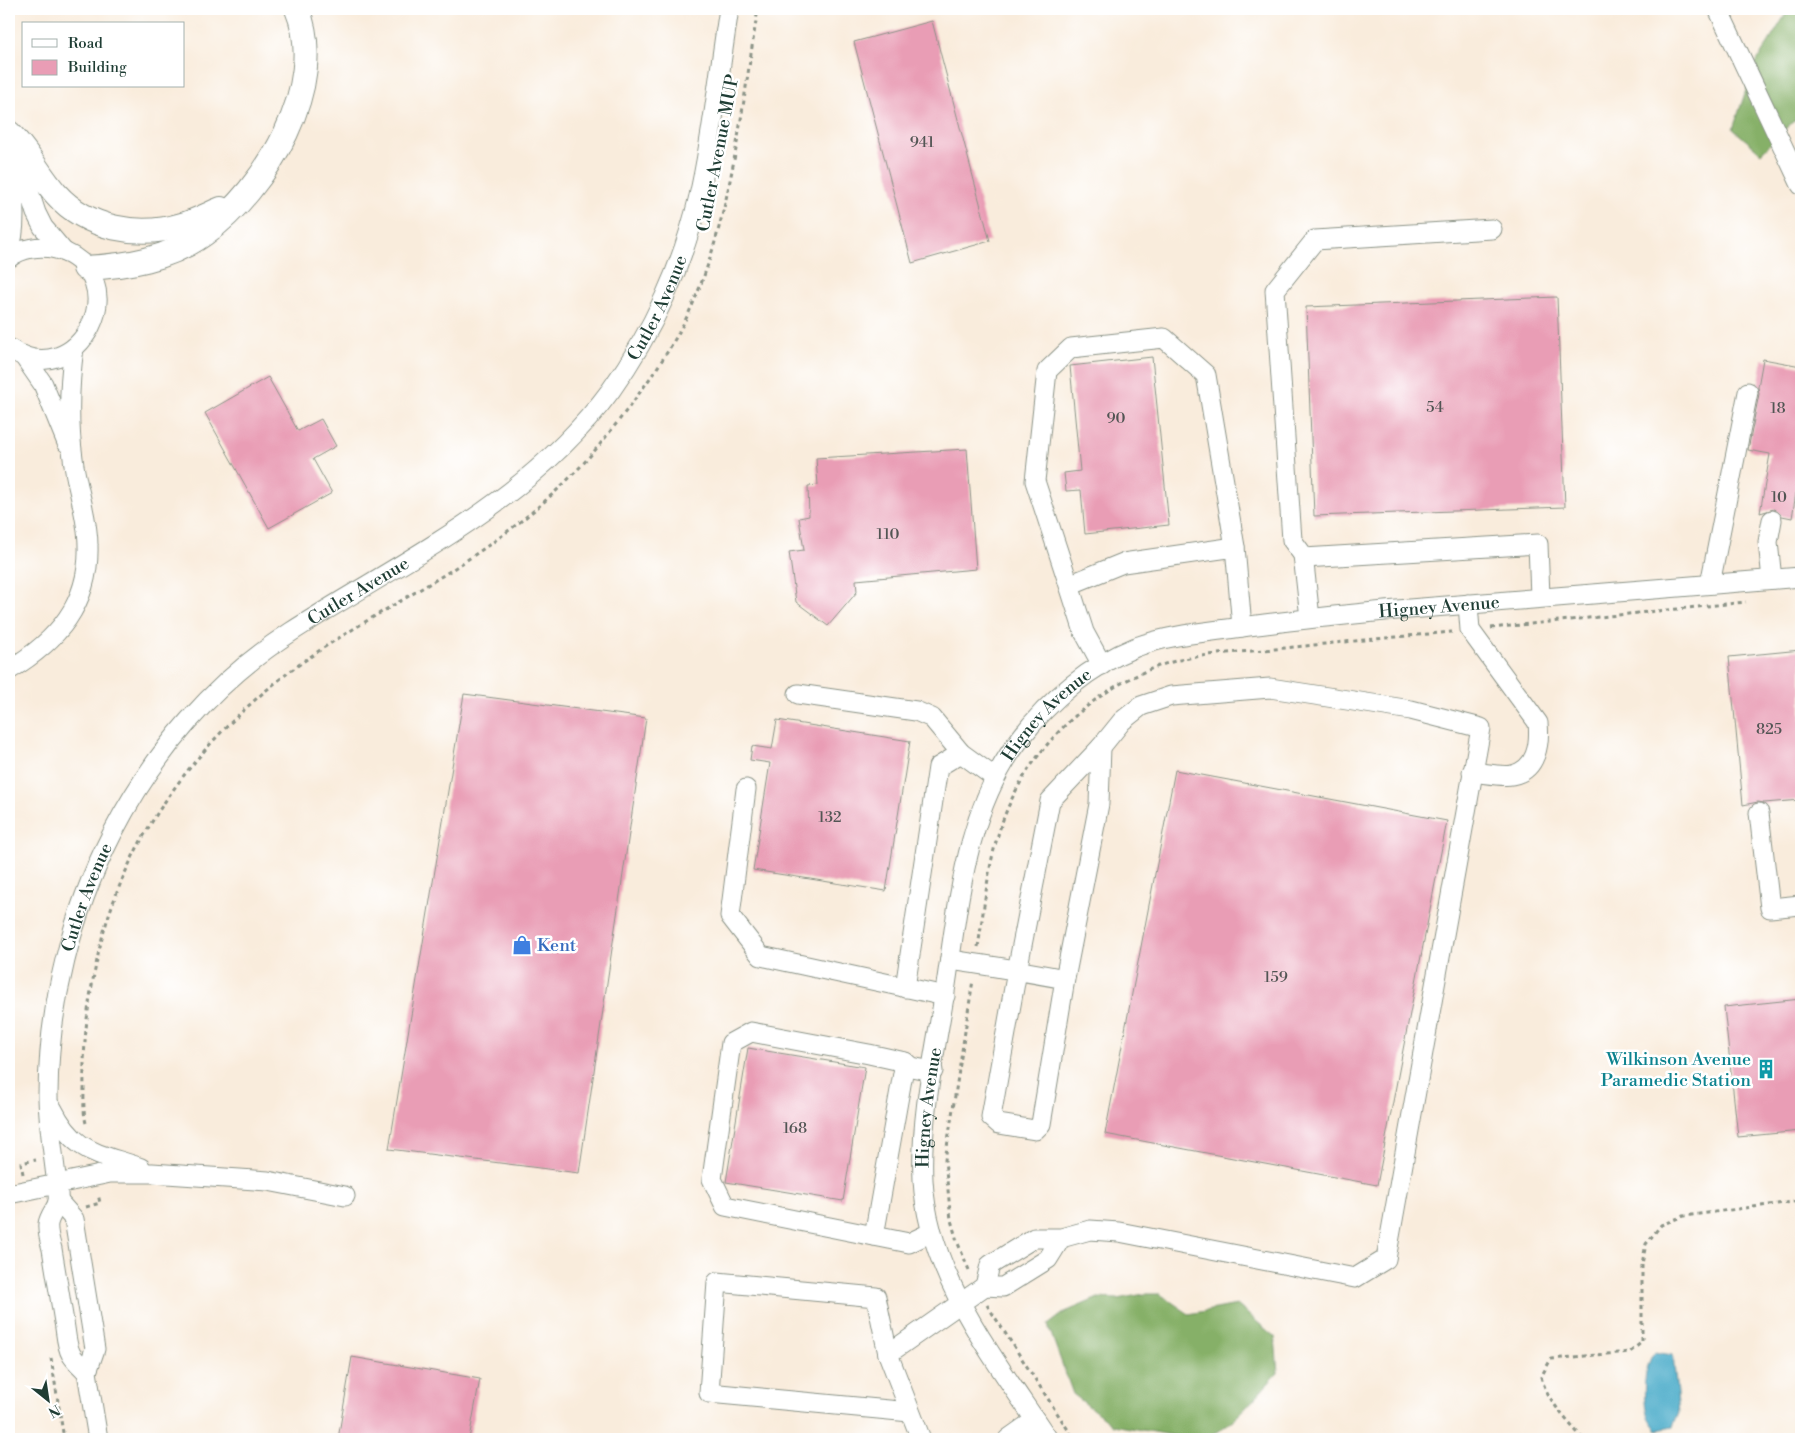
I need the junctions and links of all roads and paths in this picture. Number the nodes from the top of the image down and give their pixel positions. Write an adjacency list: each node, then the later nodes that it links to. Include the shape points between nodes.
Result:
1 (296, 9): 7 (main road, via 306,50 298,104 285,136 261,175)
2 (729, 9): 48 (street, Cutler Avenue, via 699,195 682,253 669,289 611,389 581,426 511,493 433,547 287,634 223,684 185,724 107,840 86,894 57,994)
3 (758, 9): 49 (path, Cutler Avenue MUP, via 715,243 682,324 628,408 569,480 531,514 444,575 308,658 266,690 197,758 161,807 132,857 98,953 88,1003 83,1056 84,1117 87,1130 94,1137)
4 (1718, 9): 6 (street)
5 (9, 133): 7 (main road, via 56,194 94,221 124,230 155,231 183,225); 9 (street, via 14,217); 10 (street, via 36,213)
6 (1801, 185)
7 (237, 203): 12 (main road, via 204,234 167,253 132,264)
8 (1492, 229): 19 (street, via 1315,240 1275,290 1292,540)
9 (9, 250)
10 (64, 252): 11 (street, via 37,247); 12 (street)
11 (9, 258)
12 (85, 268): 13 (street, via 94,283 95,319 87,335)
13 (74, 348): 14 (street, via 58,356 40,359); 16 (street, via 69,381)
14 (16, 352): 16 (street, via 43,384)
15 (1748, 392): 22 (street)
16 (73, 458): 31 (street, via 88,544 86,575 71,614 55,636 35,654)
17 (1772, 520): 21 (street, via 1768,542)
18 (1235, 547): 23 (street, via 1123,563); 23 (street, via 1206,375 1164,338 1071,348 1048,371 1035,481); 28 (street)
19 (1304, 558): 24 (street, via 1538,544); 27 (street)
20 (1801, 577): 21 (street, Higney Avenue)
21 (1772, 580): 22 (street, Higney Avenue)
22 (1710, 584): 24 (street, Higney Avenue)
23 (1069, 585): 30 (street, via 1084,632)
24 (1540, 598): 26 (street, Higney Avenue)
25 (1755, 601): 29 (path)
26 (1468, 604): 27 (street, Higney Avenue); 29 (street)
27 (1310, 618): 28 (street, Higney Avenue)
28 (1242, 627): 30 (street, Higney Avenue, via 1169,637 1134,648)
29 (1470, 630): 35 (street, via 1538,723 1540,740 1534,758 1527,767 1513,775); 41 (path, via 1206,656 1157,667 1111,689 1064,725 1046,745 1027,771 1008,808 998,835)
30 (1102, 665): 36 (street, Higney Avenue, via 1074,683 1044,711 1020,738)
31 (9, 670)
32 (798, 694): 34 (street, via 916,711 932,718)
33 (1101, 747): 35 (street, via 1122,721 1141,706 1171,696 1270,688 1411,710 1481,728); 42 (street, via 1050,801); 43 (street, via 1099,804)
34 (960, 753): 36 (street); 44 (street, via 938,767)
35 (1472, 772): 57 (street, via 1386,1259 1355,1278 1119,1232 1090,1230)
36 (994, 777): 40 (street, Higney Avenue, via 979,813 961,891)
37 (746, 789): 44 (street, via 730,916 761,956)
38 (1759, 813): 39 (street, via 1770,908)
39 (1801, 905)
40 (950, 960): 41 (street); 45 (street, Higney Avenue)
41 (976, 963): 42 (street); 58 (path, via 945,1160 956,1241)
42 (1016, 971): 43 (street); 43 (street, via 991,1117 999,1124 1035,1130 1041,1124)
43 (1065, 979)
44 (905, 988): 45 (street)
45 (944, 996): 47 (street, Higney Avenue)
46 (905, 1062): 47 (street, via 911,1067); 56 (street); 56 (street, via 751,1032 731,1043 712,1179 725,1206)
47 (933, 1071): 55 (street, Higney Avenue, via 925,1121 923,1182)
48 (48, 1100): 49 (street, via 62,1127); 51 (street, Cutler Avenue)
49 (87, 1150): 50 (street)
50 (152, 1173): 51 (street, via 110,1173); 53 (street, via 268,1181)
51 (57, 1192): 52 (street); 61 (street, via 74,1219 95,1349); 61 (street, via 47,1224 70,1353)
52 (9, 1194)
53 (345, 1196)
54 (1801, 1201): 69 (path, via 1683,1216 1661,1225 1646,1244 1642,1264 1642,1342 1630,1352 1551,1360 1541,1377 1550,1399)
55 (932, 1232): 56 (street, via 909,1243); 59 (street, Higney Avenue)
56 (874, 1236)
57 (1061, 1238): 58 (street, via 1048,1259 1003,1288); 58 (street, via 1034,1238 1008,1253 990,1265)
58 (982, 1288): 59 (street); 68 (path, via 999,1326)
59 (961, 1304): 60 (street); 63 (street, Higney Avenue)
60 (888, 1354): 62 (street); 62 (street, via 876,1296 717,1282 709,1394)
61 (87, 1372): 64 (street)
62 (910, 1412): 65 (street)
63 (1035, 1420): 66 (street); 67 (street, Higney Avenue)
64 (98, 1439)
65 (921, 1439)
66 (1008, 1439)
67 (1048, 1439)
68 (1074, 1439)
69 (1583, 1439)

